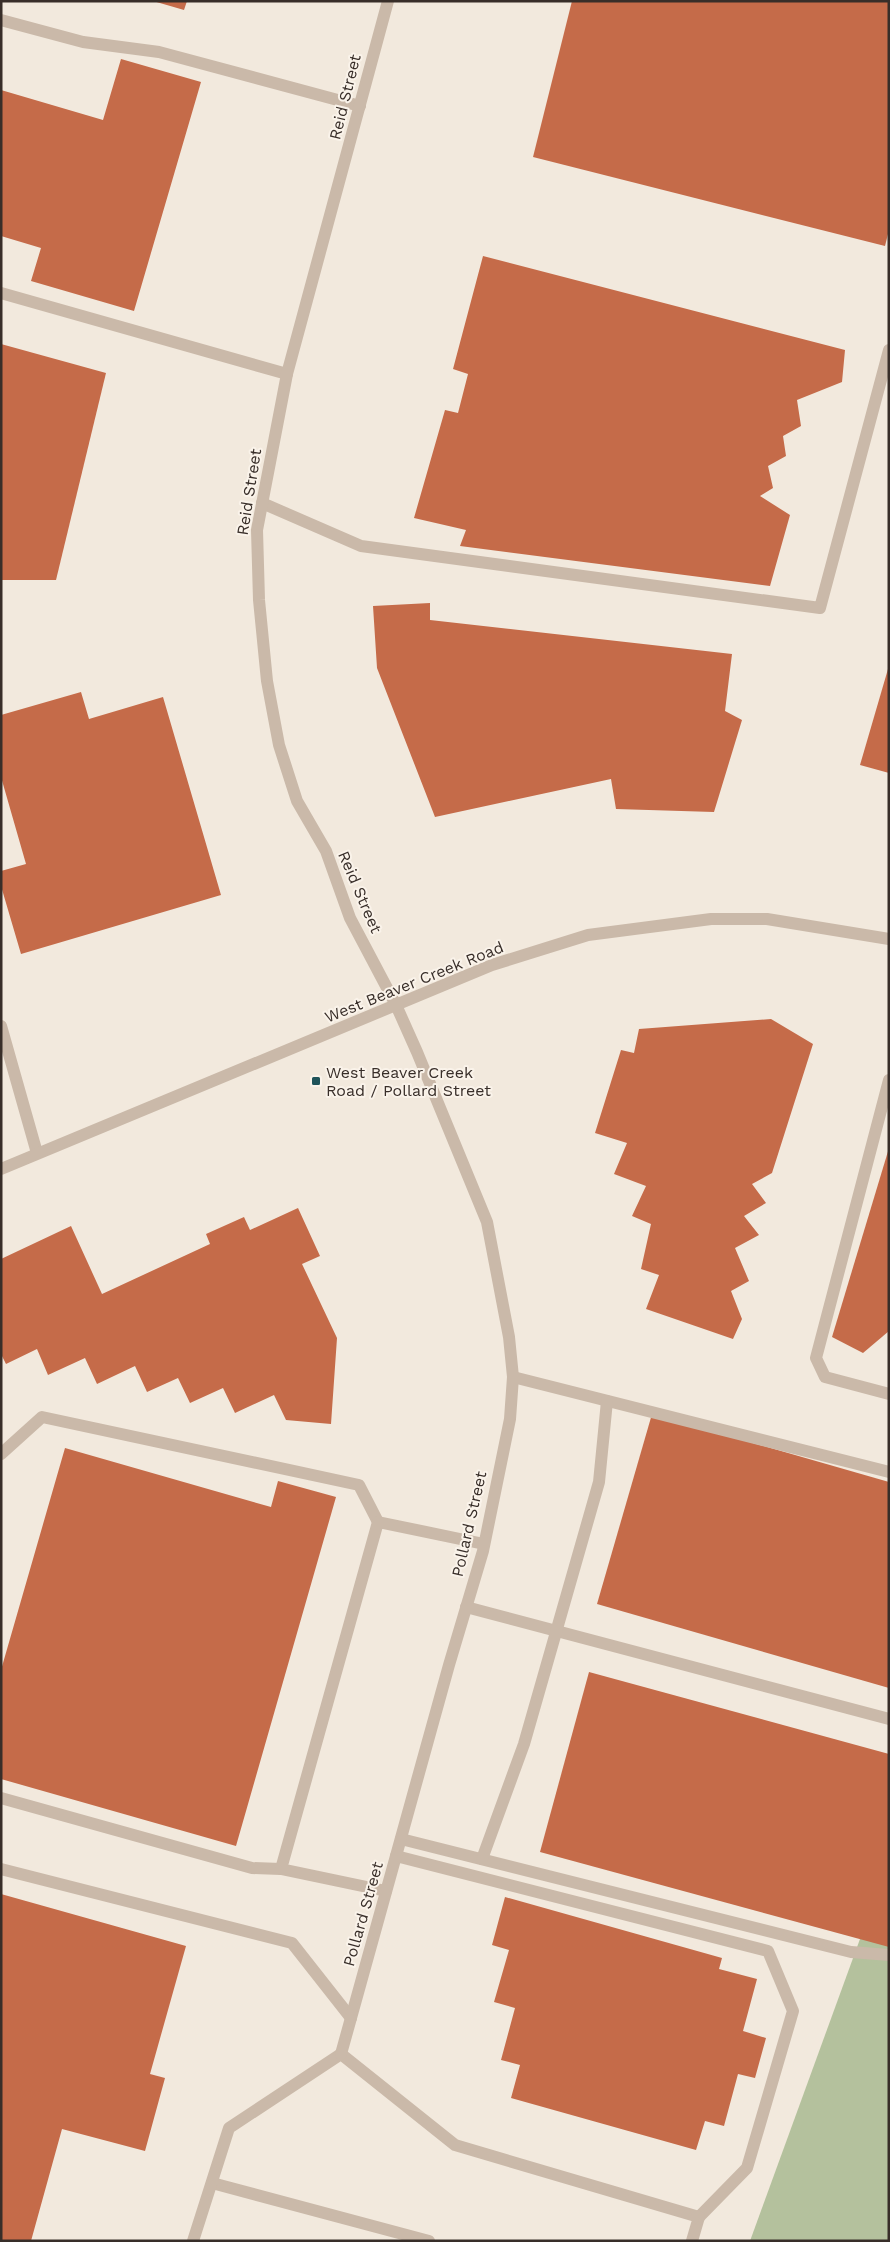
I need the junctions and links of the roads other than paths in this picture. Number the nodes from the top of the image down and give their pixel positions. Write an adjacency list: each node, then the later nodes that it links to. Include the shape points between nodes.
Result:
1 (388, 1): 3 (street, Reid Street)
2 (1, 20): 3 (street, via 83,42 159,52)
3 (360, 106): 6 (street, Reid Street)
4 (1, 293): 6 (street)
5 (889, 350): 7 (street, via 820,608 361,546)
6 (287, 374): 7 (street, Reid Street)
7 (262, 503): 9 (street, Reid Street, via 257,530 259,600 267,680 279,745 297,801 326,851 350,918)
8 (889, 939): 9 (street, West Beaver Creek Road, via 767,919 711,919 595,934 492,965)
9 (396, 1005): 12 (street, West Beaver Creek Road); 14 (street, Pollard Street, via 487,1222 509,1337)
10 (1, 1026): 12 (street)
11 (889, 1080): 15 (street, via 816,1358 825,1377)
12 (37, 1153): 13 (street, West Beaver Creek Road)
13 (1, 1169)
14 (512, 1377): 16 (street); 20 (street, Pollard Street, via 510,1419)
15 (889, 1394)
16 (607, 1401): 18 (street); 22 (street, via 599,1482)
17 (1, 1454): 19 (street, via 42,1417 359,1485)
18 (889, 1472)
19 (378, 1522): 20 (street); 29 (street)
20 (484, 1544): 21 (street, Pollard Street)
21 (466, 1607): 22 (street); 25 (street, Pollard Street)
22 (557, 1632): 23 (street); 27 (street, via 524,1744)
23 (889, 1719)
24 (1, 1798): 29 (street, via 252,1868)
25 (401, 1839): 26 (street, Pollard Street); 27 (street)
26 (396, 1856): 30 (street, Pollard Street); 35 (street, via 768,1951 793,2011 747,2168)
27 (482, 1859): 31 (street, via 851,1952)
28 (1, 1869): 32 (street, via 292,1943)
29 (281, 1869): 30 (street)
30 (386, 1892): 32 (street, Pollard Street)
31 (889, 1956)
32 (351, 2018): 33 (street, Pollard Street)
33 (341, 2054): 34 (street, via 229,2128); 35 (street, via 455,2145)
34 (212, 2183): 36 (street); 37 (street)
35 (699, 2217): 38 (street)
36 (192, 2241)
37 (429, 2241)
38 (692, 2241)

